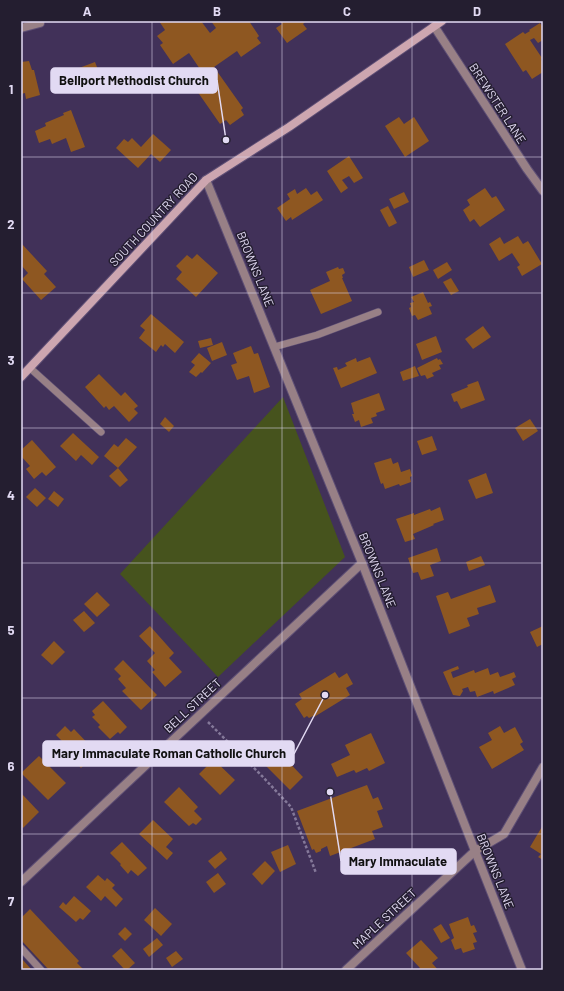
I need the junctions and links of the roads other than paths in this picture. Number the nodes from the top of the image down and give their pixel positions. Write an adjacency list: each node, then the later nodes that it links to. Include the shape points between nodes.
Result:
1 (442, 21): 3 (main road, SOUTH COUNTRY ROAD)
2 (40, 23): 4 (street)
3 (434, 26): 5 (main road, SOUTH COUNTRY ROAD, via 289,127); 6 (street, BREWSTER LANE)
4 (21, 28)
5 (206, 180): 8 (street, BROWNS LANE); 9 (main road, SOUTH COUNTRY ROAD)
6 (543, 192)
7 (378, 312): 8 (lane, via 317,335)
8 (274, 347): 12 (street, BROWNS LANE)
9 (30, 368): 10 (main road, SOUTH COUNTRY ROAD); 11 (lane)
10 (21, 377)
11 (101, 432)
12 (362, 563): 14 (street, BROWNS LANE); 15 (street, BELL STREET)
13 (543, 767): 14 (street, MAPLE STREET, via 504,834)
14 (474, 851): 18 (street, MAPLE STREET); 19 (street, BROWNS LANE)
15 (21, 882)
16 (21, 948): 17 (lane)
17 (41, 970)
18 (346, 970)
19 (522, 970)

